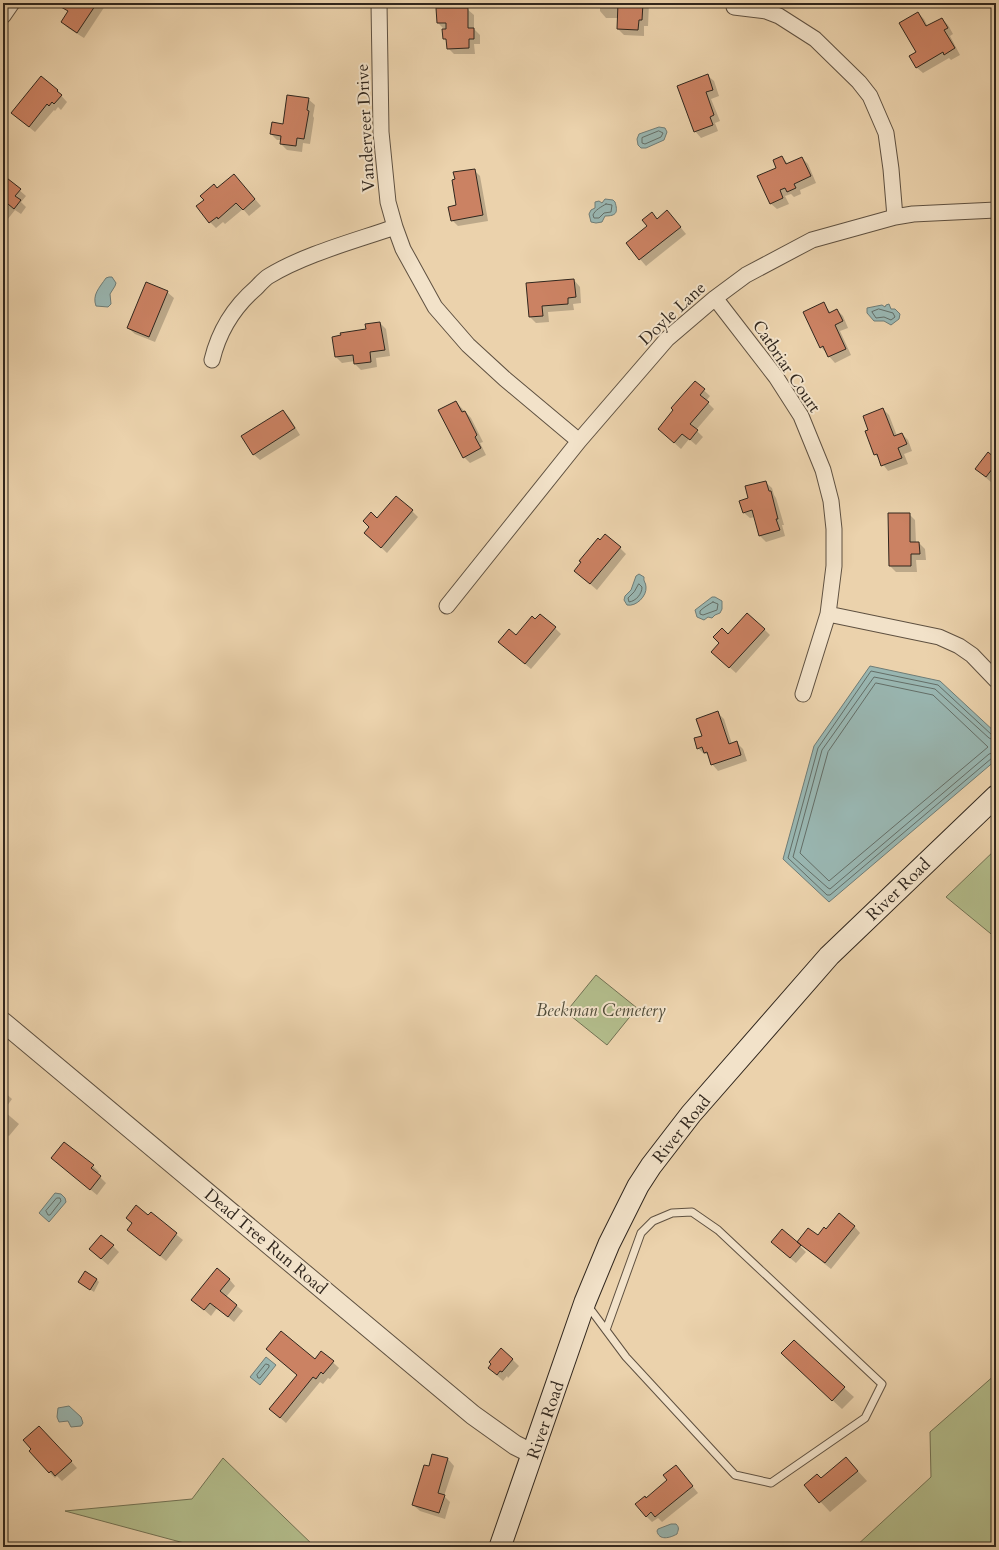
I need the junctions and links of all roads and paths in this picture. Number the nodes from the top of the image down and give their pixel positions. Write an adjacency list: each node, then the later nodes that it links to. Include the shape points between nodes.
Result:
1 (12, 3): 4 (street)
2 (379, 3): 7 (street, Vanderveer Drive, via 381,132 388,202)
3 (734, 7): 6 (street, via 766,11 815,39 870,96 886,133)
4 (3, 16)
5 (996, 210): 6 (street, Doyle Lane)
6 (895, 217): 8 (street, Doyle Lane, via 812,240 746,275)
7 (395, 227): 9 (street, via 297,262 268,276 230,317 216,344); 10 (street, Vanderveer Drive, via 403,248 435,307 468,345)
8 (715, 298): 10 (street, Doyle Lane, via 667,339); 12 (street, Catbriar Court, via 776,377 801,416 823,470 831,501 834,529 834,566)
9 (212, 360)
10 (579, 441): 11 (street, Doyle Lane)
11 (447, 606)
12 (828, 614): 13 (street, via 939,637 972,655); 14 (street, Catbriar Court)
13 (996, 680)
14 (803, 694)
15 (996, 796): 17 (main road, River Road, via 829,956 691,1114 638,1186 609,1244)
16 (3, 1022): 19 (street, Dead Tree Run Road, via 473,1415 515,1445)
17 (586, 1302): 18 (lane); 19 (main road, River Road)
18 (606, 1330): 18 (lane, via 626,1357 735,1475 771,1483 865,1418 882,1384 718,1230 692,1212 666,1215 653,1221 641,1233)
19 (533, 1454): 20 (main road, River Road)
20 (500, 1547)

